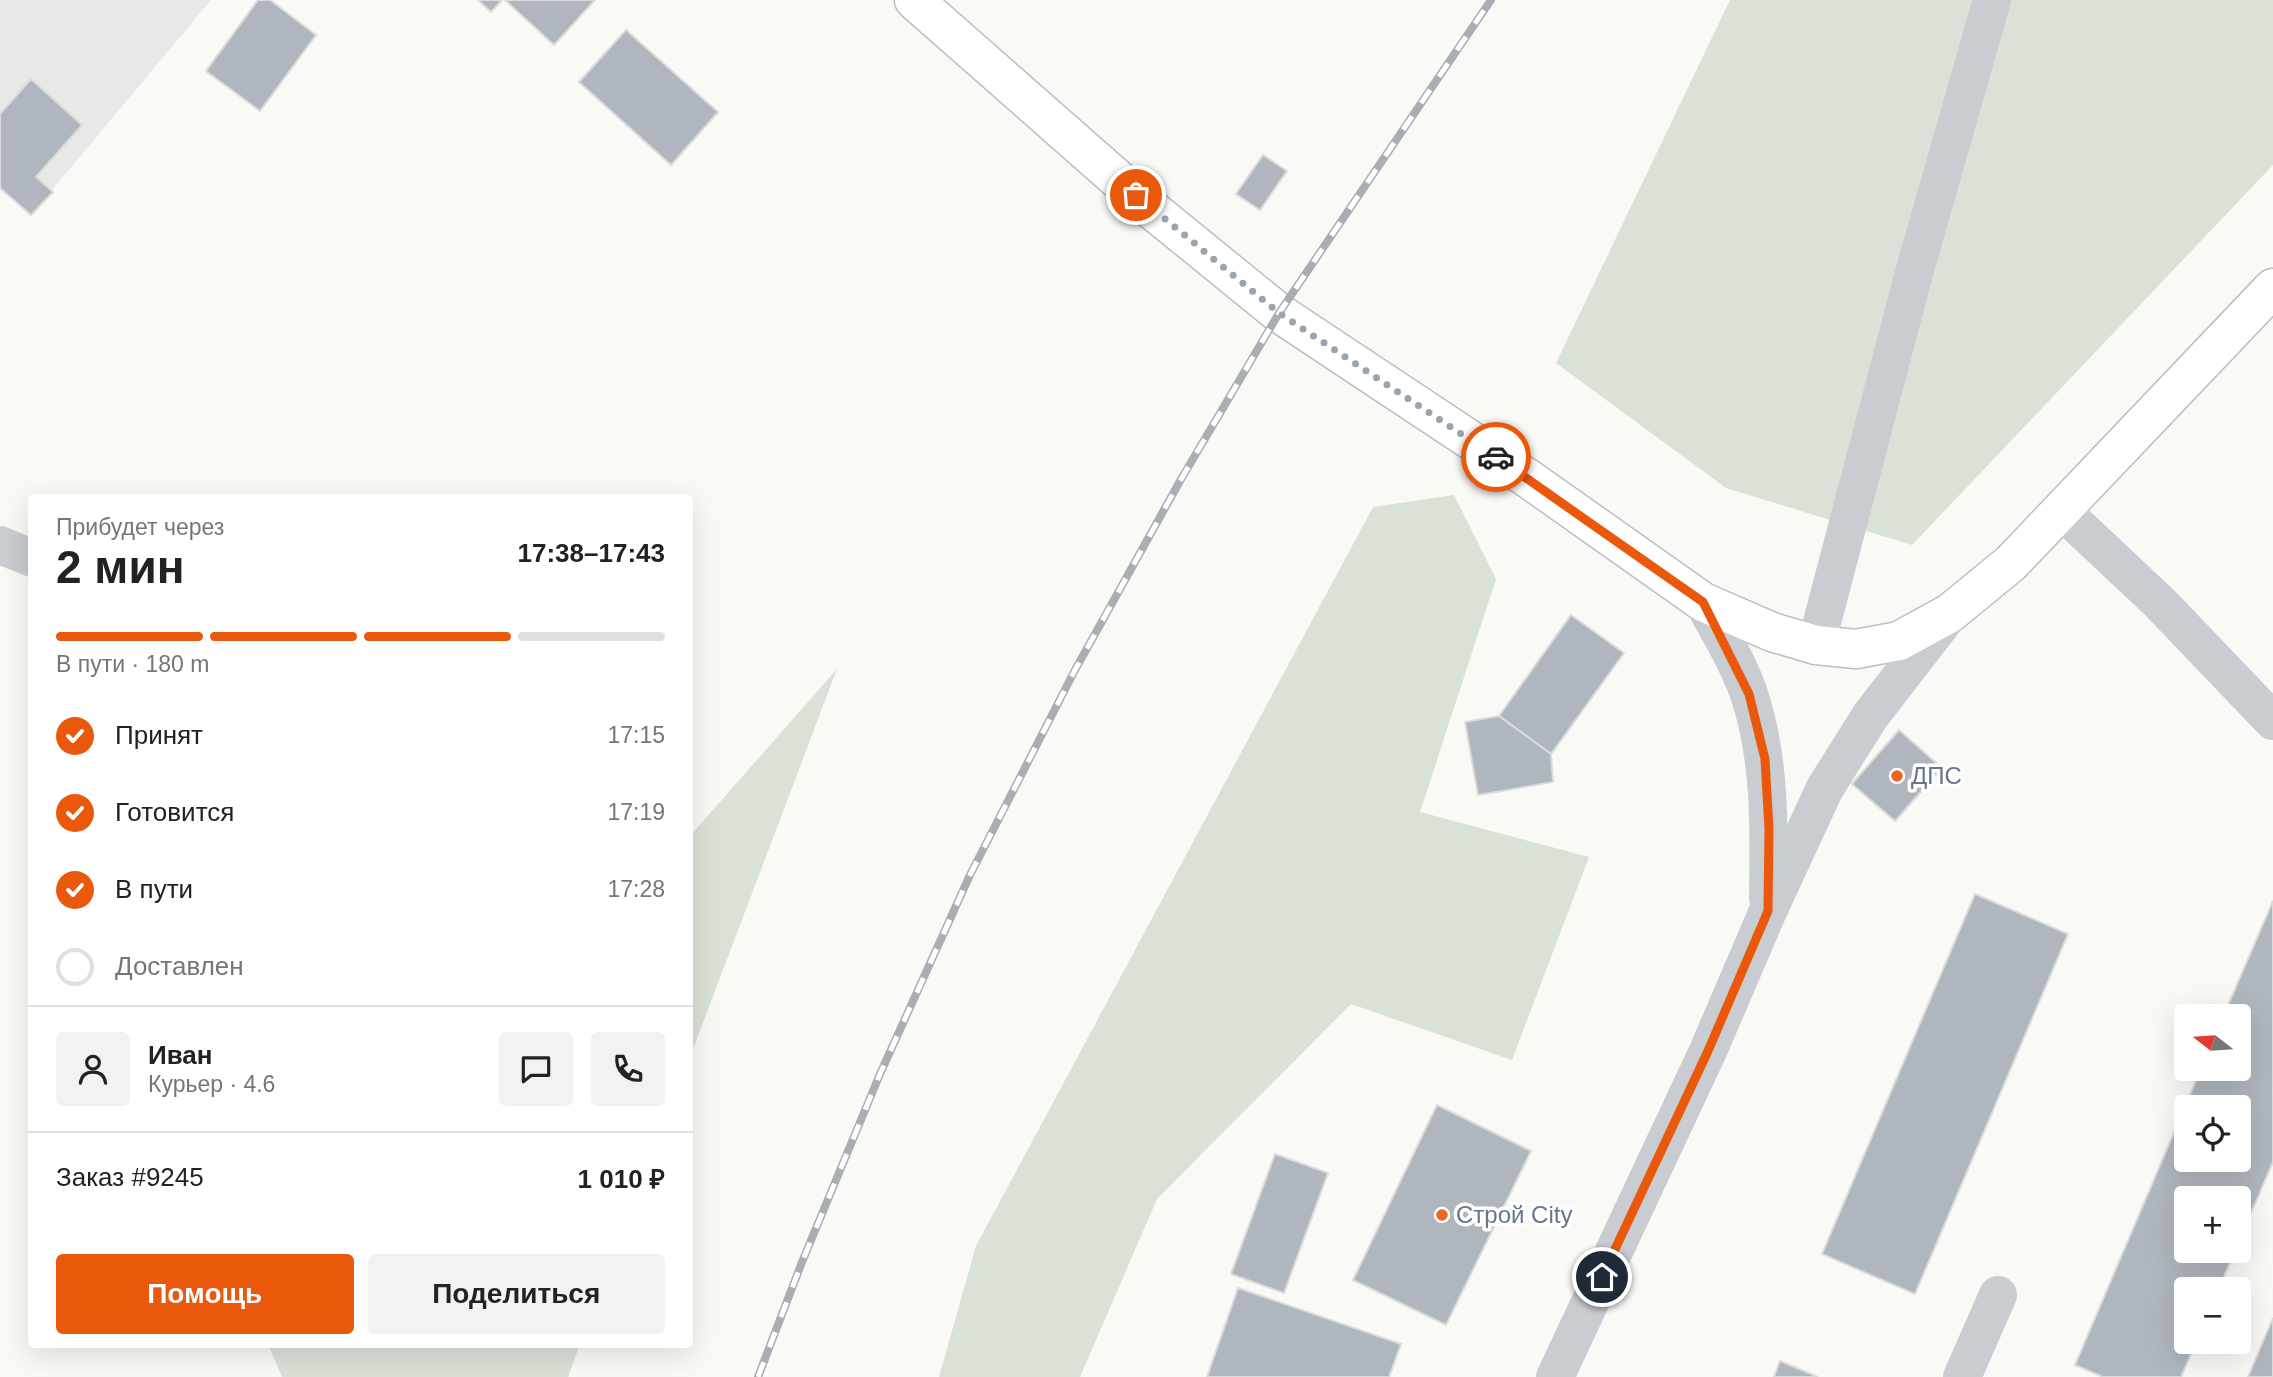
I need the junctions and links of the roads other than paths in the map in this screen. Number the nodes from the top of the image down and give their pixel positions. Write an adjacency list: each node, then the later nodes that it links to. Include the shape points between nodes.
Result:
1 (914, 0): 7 (highway, via 1156,213 1279,313 1526,477)
2 (1992, 0): 9 (street, via 1913,273)
3 (2273, 288): 4 (highway)
4 (2062, 512): 8 (highway, via 2011,563); 10 (street, via 2160,603)
5 (0, 545): 6 (street)
6 (28, 556)
7 (1703, 602): 9 (highway); 11 (street, via 1749,694 1765,759)
8 (1950, 613): 9 (highway, via 1899,641 1856,649); 11 (street, via 1871,715 1825,788)
9 (1816, 645)
10 (2273, 721)
11 (1768, 911): 13 (street, via 1708,1051)
12 (1997, 1294): 14 (street)
13 (1555, 1377)
14 (1962, 1377)

